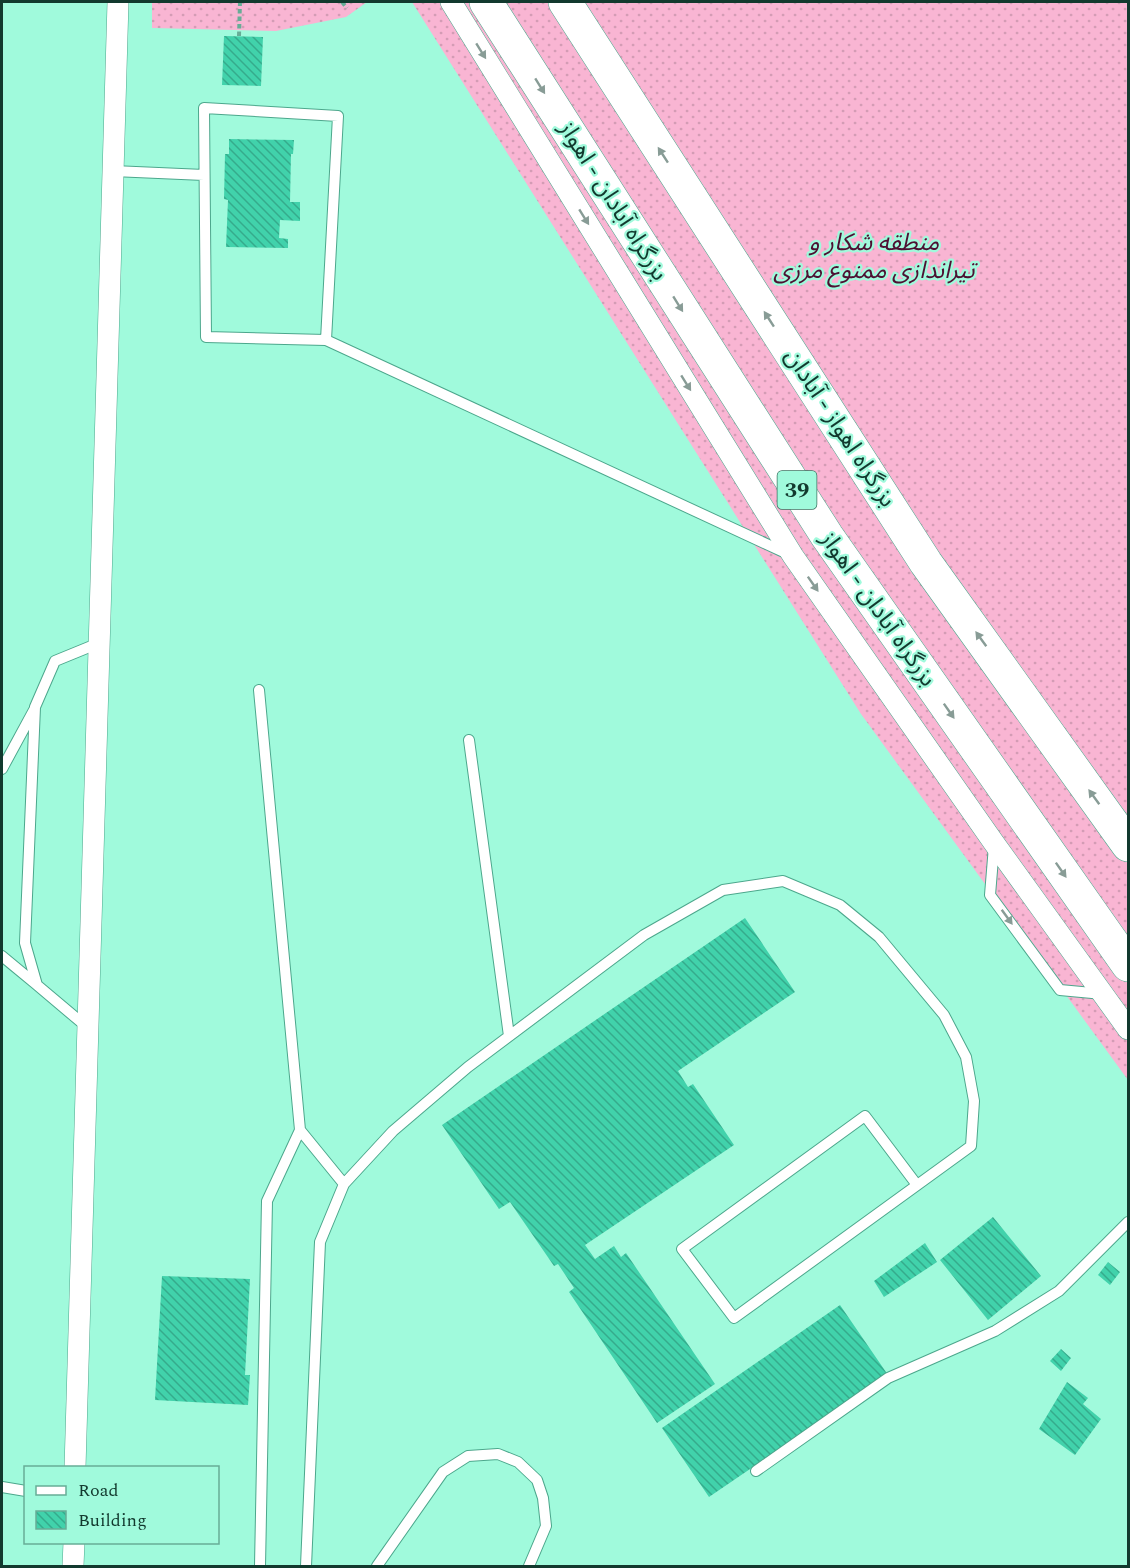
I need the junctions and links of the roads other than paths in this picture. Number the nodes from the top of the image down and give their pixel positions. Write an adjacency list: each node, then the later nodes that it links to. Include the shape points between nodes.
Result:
1 (118, 2): 5 (street)
2 (451, 2): 9 (street, one-way to 9)
3 (486, 2): 8 (highway, بزرگراه آبادان - اهواز / 39, one-way to 8)
4 (565, 2): 16 (highway, بزرگراه اهواز - آبادان, one-way to 4, via 926,563)
5 (113, 171): 6 (lane); 10 (street)
6 (204, 175): 7 (lane, via 206,338); 7 (lane, via 204,108 338,116)
7 (326, 340): 9 (lane)
8 (826, 536): 9 (street); 18 (highway, بزرگراه آبادان - اهواز / 39, one-way to 18)
9 (794, 556): 15 (street, one-way to 15)
10 (99, 643): 12 (lane, via 55,661); 21 (street)
11 (259, 690): 24 (lane)
12 (35, 707): 14 (lane); 19 (lane, via 25,944)
13 (469, 740): 23 (lane)
14 (2, 769)
15 (994, 843): 20 (street); 20 (lane, one-way to 20, via 990,895 1060,990)
16 (1128, 845)
17 (2, 956): 19 (lane)
18 (1128, 965)
19 (38, 985): 21 (lane)
20 (1102, 994): 22 (street)
21 (88, 1028): 28 (street)
22 (1128, 1029)
23 (509, 1036): 25 (lane, via 393,1131); 26 (lane, via 644,935 723,890 783,881 840,905 879,937 944,1015 966,1057 974,1101 971,1146)
24 (300, 1130): 25 (lane); 34 (lane, via 267,1201)
25 (344, 1184): 35 (lane, via 320,1242)
26 (917, 1185): 26 (lane, via 734,1318 682,1249 865,1116)
27 (1128, 1222): 29 (lane, via 1059,1290 995,1331 888,1378)
28 (75, 1466)
29 (756, 1471)
30 (2, 1487): 31 (lane)
31 (24, 1491)
32 (74, 1544): 33 (street)
33 (73, 1566)
34 (260, 1566)
35 (306, 1566)
36 (377, 1566): 37 (lane, via 442,1472 468,1456 498,1454 518,1462 537,1480 543,1498 546,1526)
37 (529, 1566)

